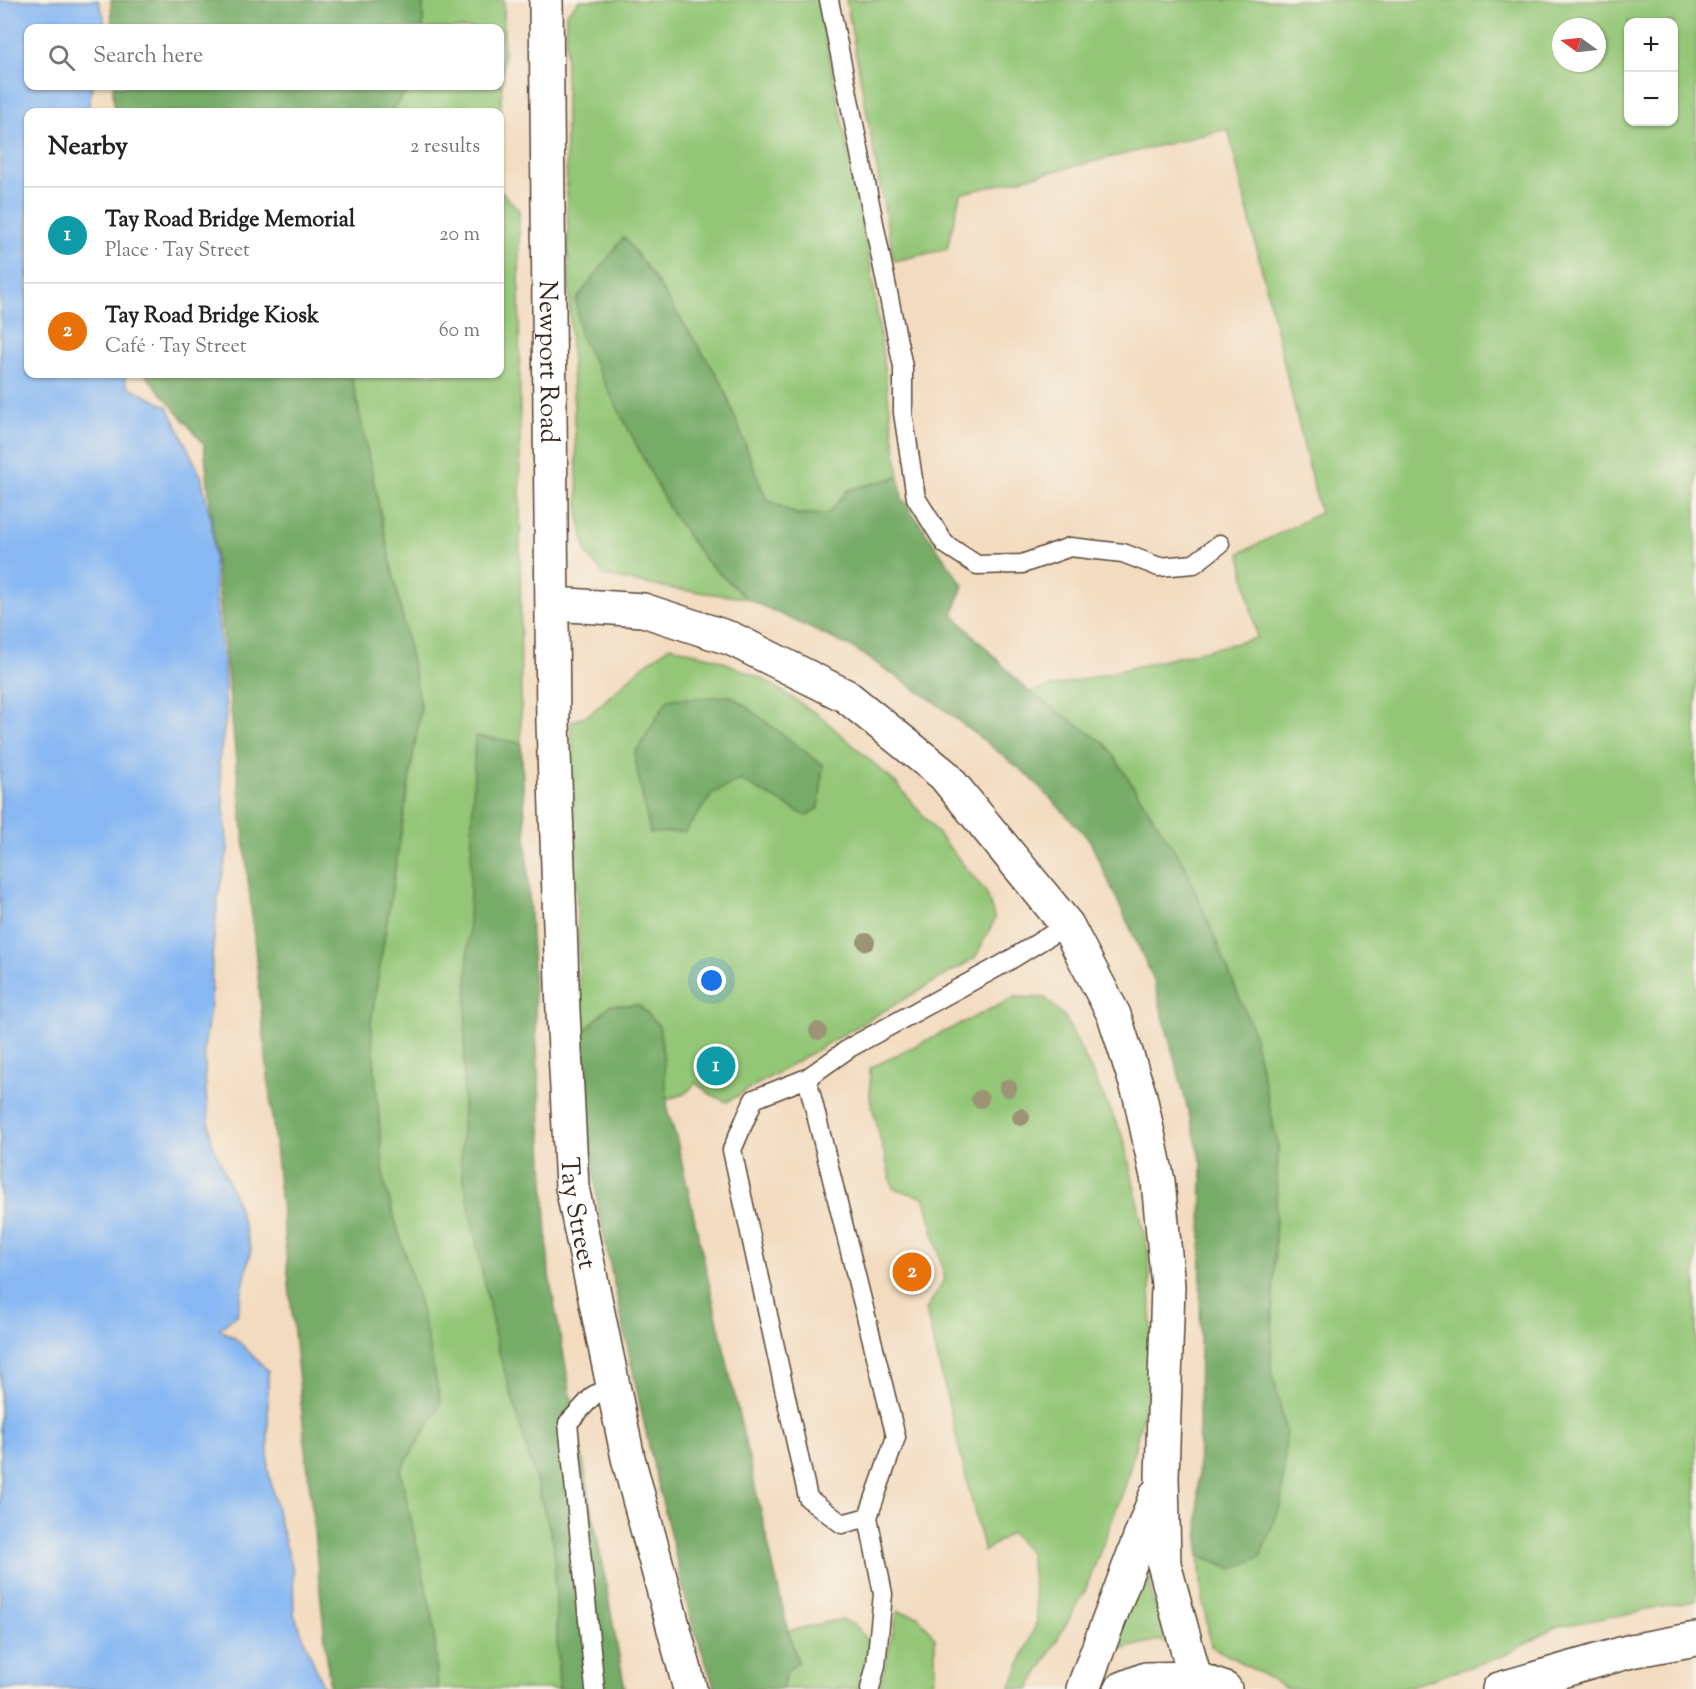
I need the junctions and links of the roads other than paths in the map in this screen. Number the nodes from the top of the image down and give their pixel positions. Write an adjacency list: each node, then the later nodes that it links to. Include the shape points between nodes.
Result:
1 (546, 0): 4 (main road, Newport Road)
2 (829, 0): 3 (lane, via 903,367 903,413 916,498 945,544 977,565 1022,564 1070,547 1123,553 1160,567 1194,564)
3 (1220, 544)
4 (553, 604): 5 (main road, Newport Road); 6 (main road, via 643,610 732,639 846,696 944,775)
5 (553, 723): 8 (main road, Tay Street, via 572,1187)
6 (1067, 926): 7 (lane, via 851,1047); 9 (main road, via 1114,1015 1140,1096 1158,1181 1168,1286)
7 (807, 1078): 10 (lane, via 896,1437); 10 (lane, via 754,1099 732,1150 808,1498 842,1524)
8 (613, 1387): 13 (lane, via 594,1395 568,1423); 14 (main road, Tay Street, via 628,1458)
9 (1162, 1476): 12 (main road, via 1164,1564); 16 (main road)
10 (868, 1516): 15 (lane, via 883,1594)
11 (1696, 1639): 19 (main road, via 1631,1651)
12 (1195, 1678): 17 (main road, via 1146,1679); 18 (main road)
13 (596, 1689)
14 (690, 1689)
15 (870, 1689)
16 (1083, 1689)
17 (1121, 1689)
18 (1225, 1689)
19 (1499, 1689)

